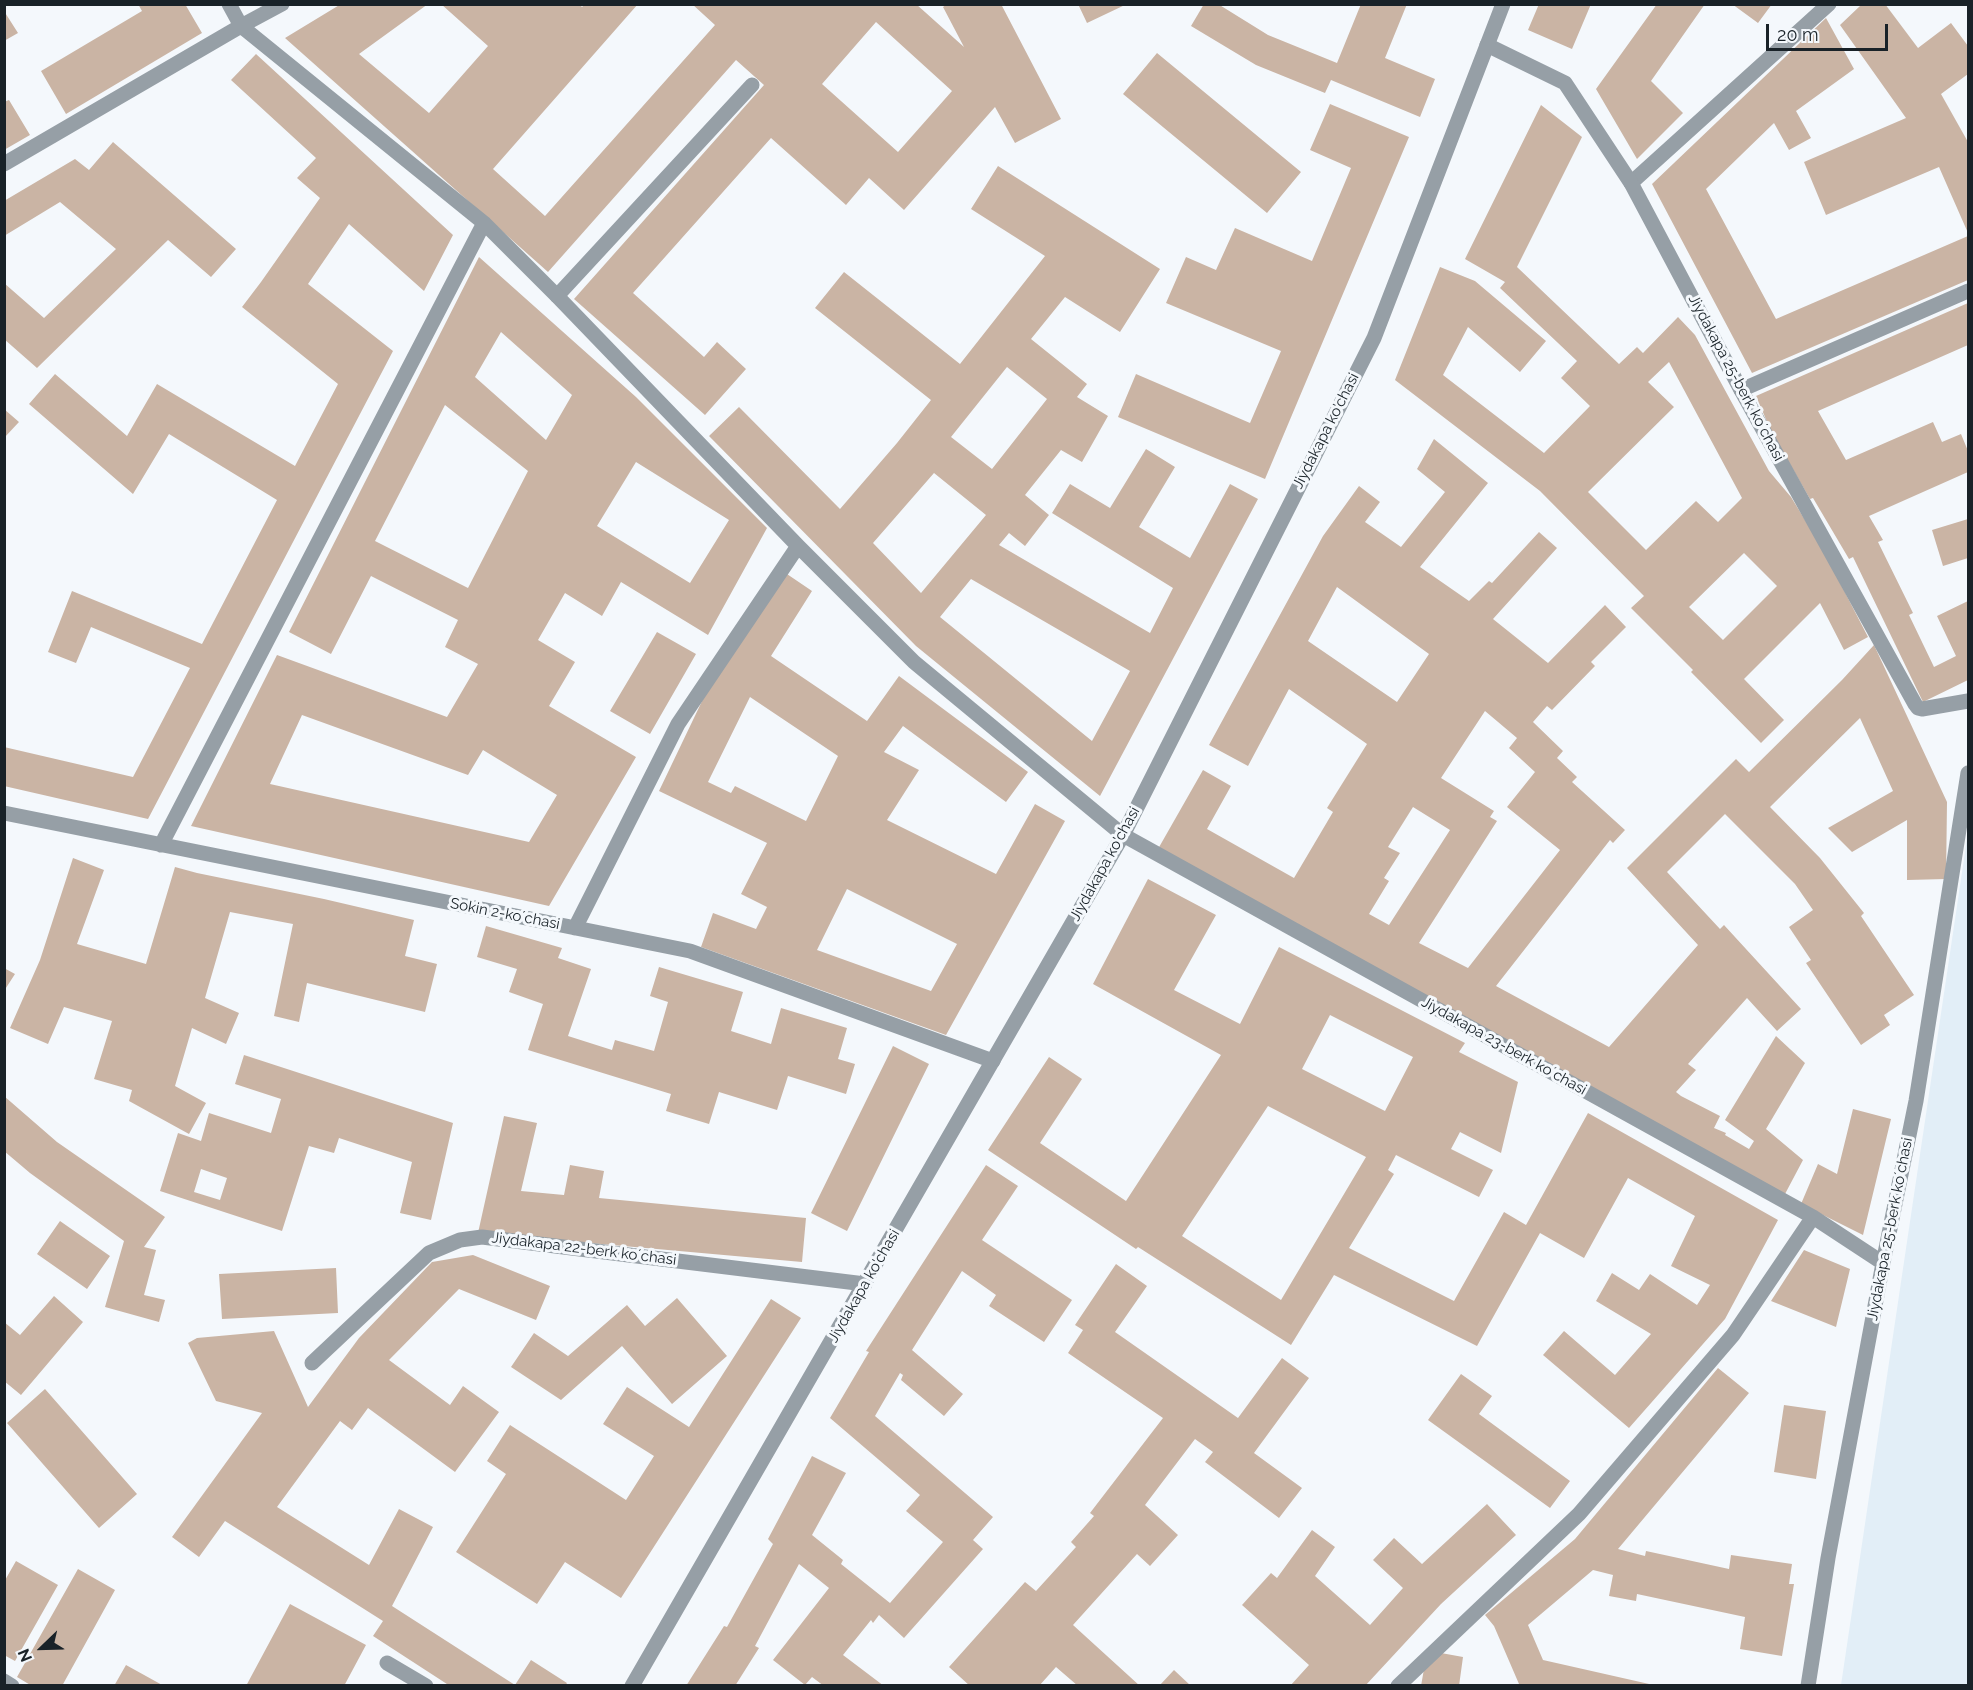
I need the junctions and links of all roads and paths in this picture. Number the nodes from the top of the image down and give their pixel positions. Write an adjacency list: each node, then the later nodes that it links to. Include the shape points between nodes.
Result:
1 (230, 4): 5 (street)
2 (282, 4): 5 (street)
3 (1503, 4): 6 (street, Jiydakapa ko'chasi)
4 (1828, 4): 9 (street)
5 (241, 26): 8 (street); 10 (street, Jiydakapa 23-berk koʼchasi)
6 (1487, 45): 9 (street, Jiydakapa 25-berk koʼchasi, via 1565,83); 18 (street, Jiydakapa ko'chasi, via 1374,338)
7 (752, 85): 12 (street)
8 (4, 165)
9 (1631, 183): 13 (street, Jiydakapa 25-berk koʼchasi)
10 (483, 223): 12 (street, Jiydakapa 23-berk koʼchasi); 19 (street)
11 (1968, 291): 13 (street)
12 (557, 296): 14 (street, Jiydakapa 23-berk koʼchasi)
13 (1742, 390): 15 (street, Jiydakapa 25-berk koʼchasi, via 1915,704 1922,709)
14 (798, 546): 18 (street, Jiydakapa 23-berk koʼchasi, via 914,662); 20 (street, via 678,724)
15 (1968, 701)
16 (1968, 772): 23 (street, Jiydakapa 25-berk koʼchasi, via 1916,1101)
17 (4, 813): 19 (street, Sokin 2-koʼchasi)
18 (1123, 836): 21 (street, Jiydakapa ko'chasi); 22 (street, Jiydakapa 23-berk koʼchasi)
19 (161, 845): 20 (street, Sokin 2-koʼchasi)
20 (575, 928): 21 (street, Sokin 2-koʼchasi, via 690,951)
21 (993, 1060): 24 (street, Jiydakapa ko'chasi)
22 (1813, 1217): 23 (street, Jiydakapa 23-berk koʼchasi); 28 (street, via 1733,1335 1579,1514)
23 (1883, 1263): 32 (street, Jiydakapa 25-berk koʼchasi)
24 (865, 1284): 25 (street, Jiydakapa 22-berk koʼchasi, via 482,1237 460,1240 429,1253); 31 (street, Jiydakapa ko'chasi)
25 (312, 1363)
26 (387, 1664): 30 (street)
27 (4, 1681): 29 (street)
28 (1401, 1684)
29 (12, 1686)
30 (426, 1686)
31 (632, 1686)
32 (1808, 1686)

